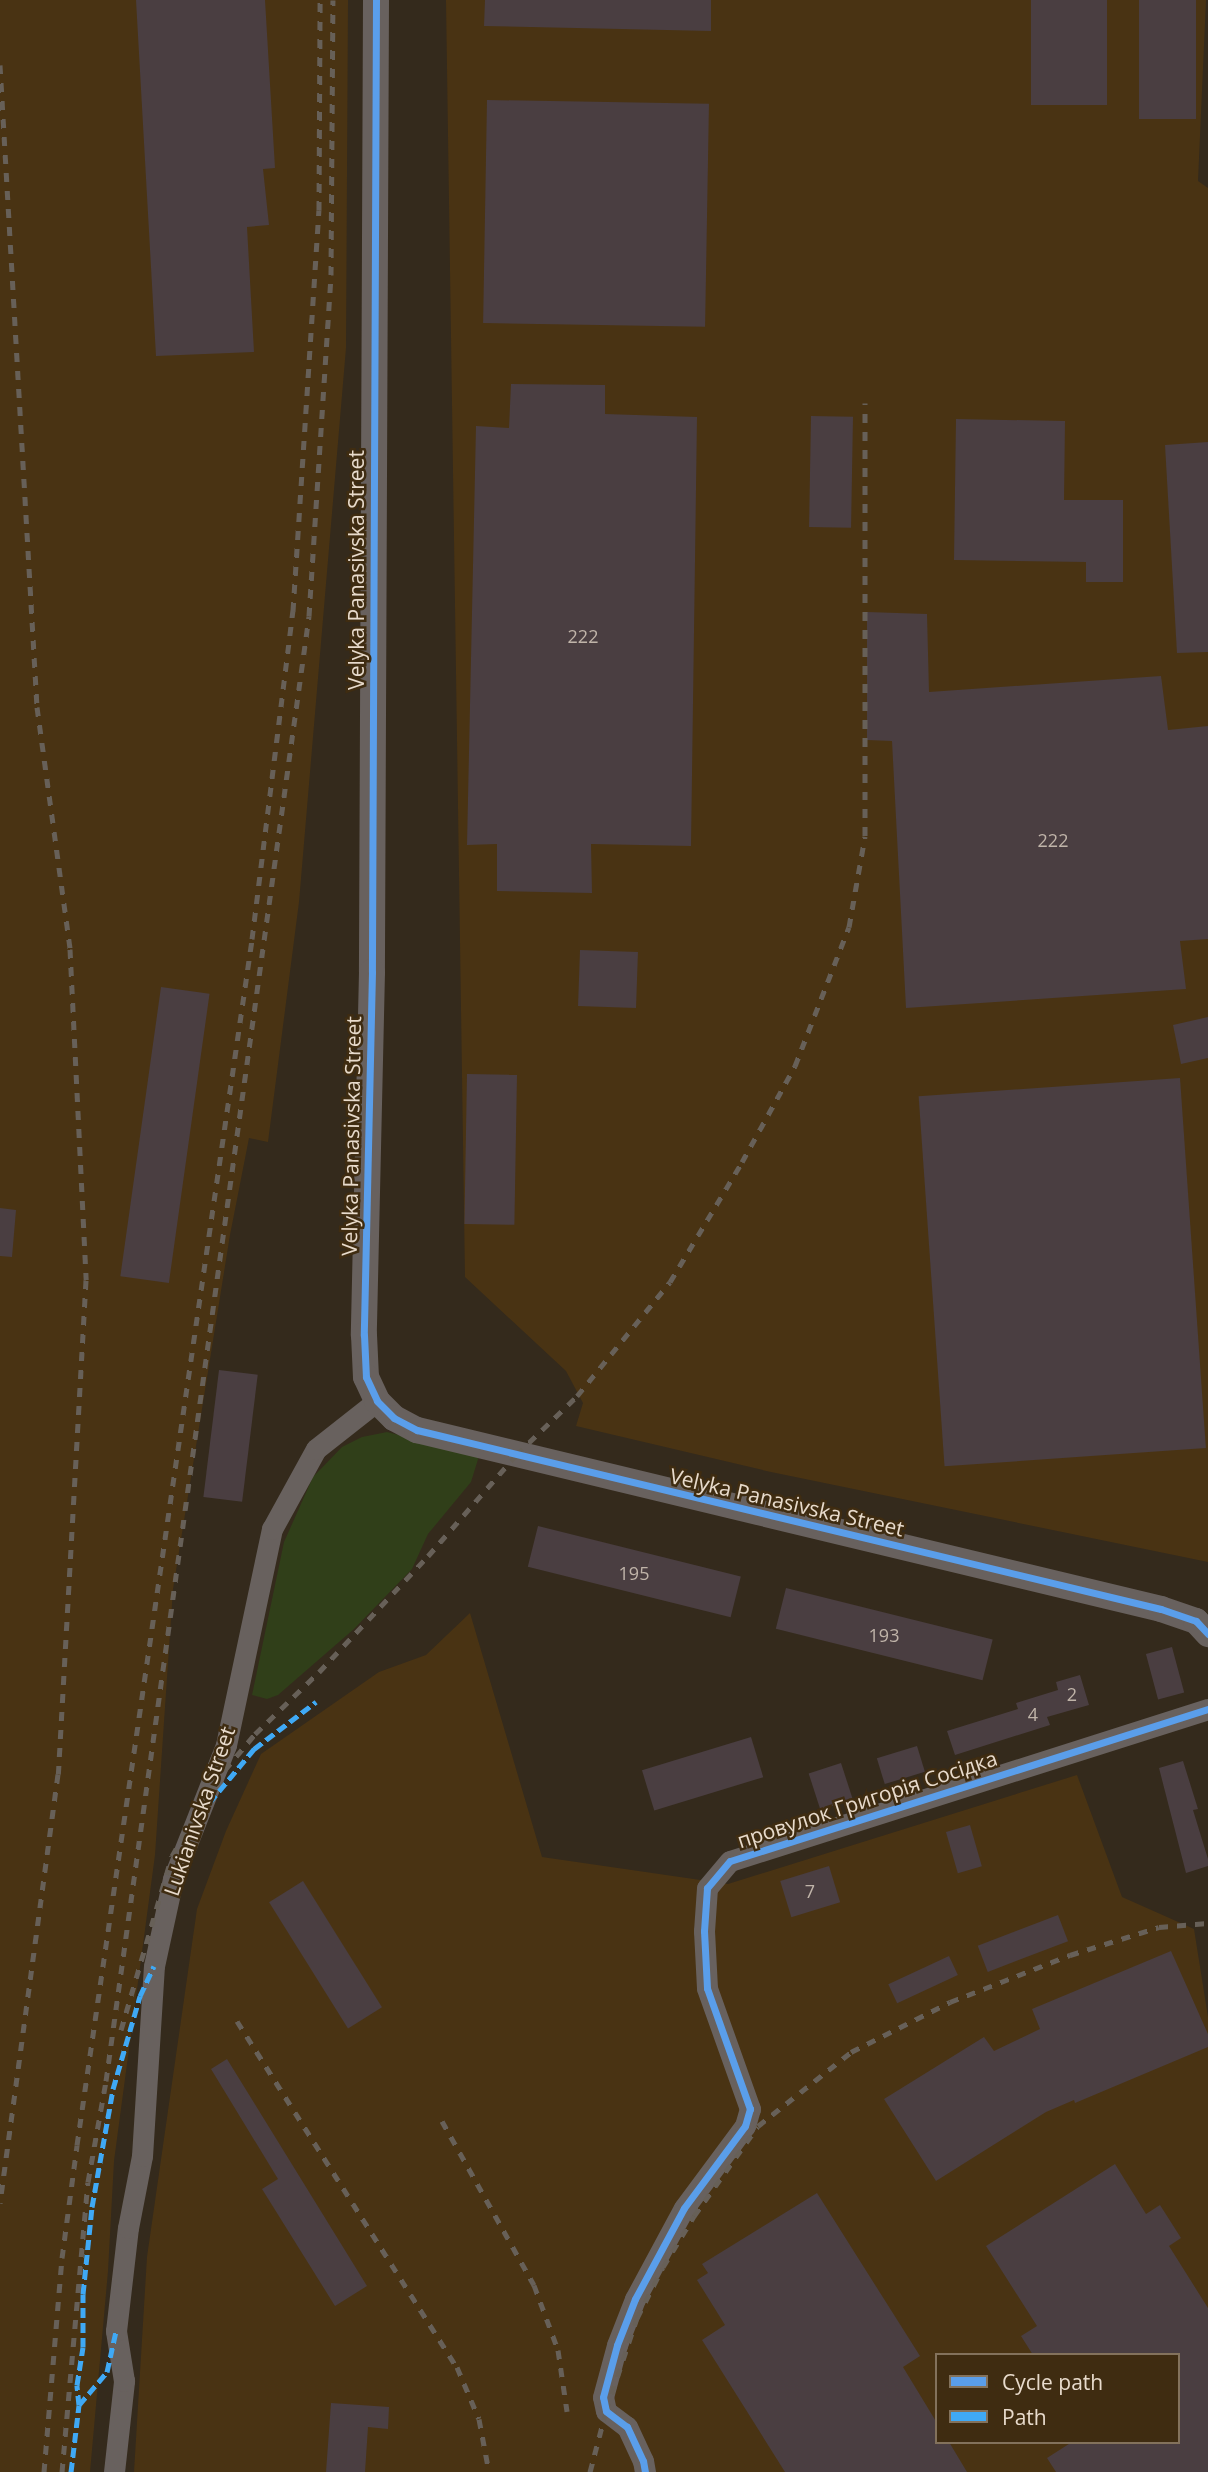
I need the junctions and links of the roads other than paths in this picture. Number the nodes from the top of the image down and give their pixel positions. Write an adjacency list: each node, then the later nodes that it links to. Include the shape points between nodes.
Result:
1 (376, 0): 2 (street, Velyka Panasivska Street, via 372,972 364,1335 366,1377)
2 (377, 1401): 3 (street, Velyka Panasivska Street, via 394,1418 417,1430 1161,1609 1196,1621); 5 (street, Lukianivska Street, via 316,1449 272,1529 226,1745 173,1879 154,1966 142,2156 128,2228 117,2330 124,2381)
3 (1208, 1634)
4 (1208, 1709): 6 (street, провулок Григорія Сосідка, via 730,1861 707,1888 707,1988 750,2109 745,2126 684,2208 635,2299 610,2371 603,2397 606,2411 627,2427)
5 (114, 2472)
6 (645, 2472)

